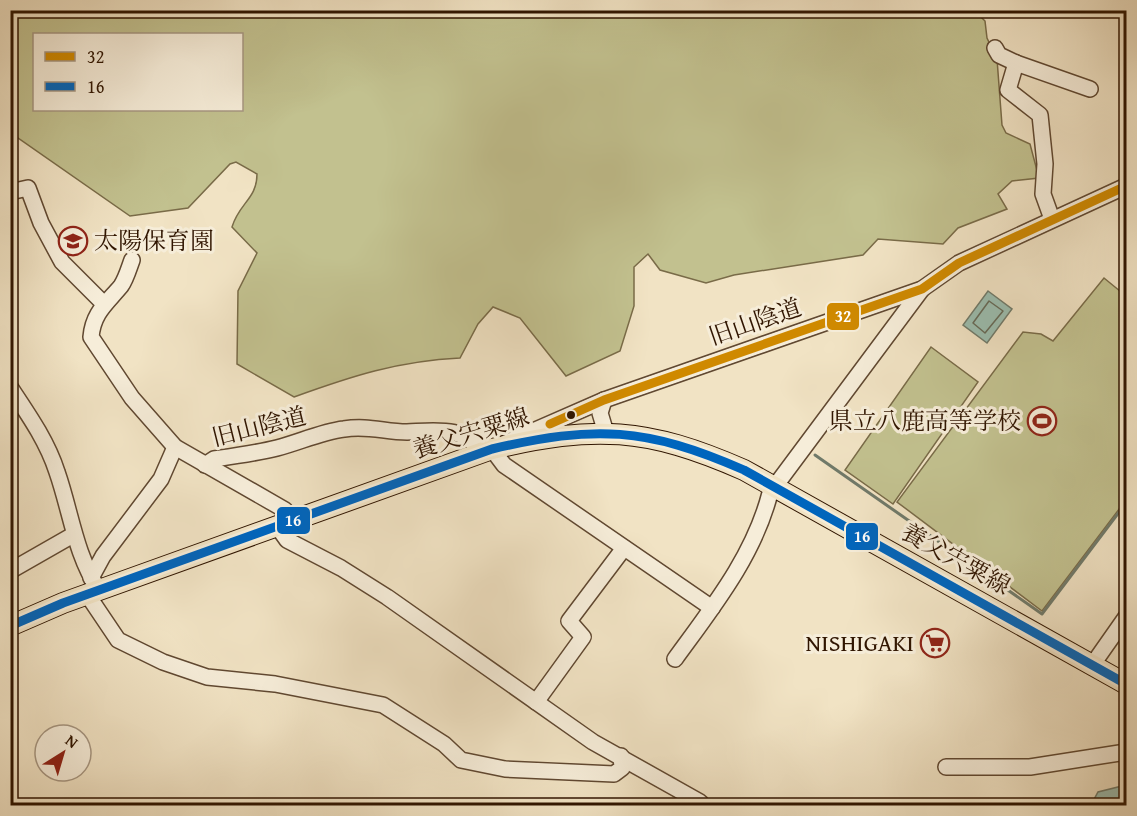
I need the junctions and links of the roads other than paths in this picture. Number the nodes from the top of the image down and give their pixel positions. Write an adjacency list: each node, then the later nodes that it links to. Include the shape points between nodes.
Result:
1 (995, 48): 2 (street, via 999,56)
2 (1016, 63): 3 (street); 6 (street, via 1008,90 1040,115 1045,164 1043,194)
3 (1090, 89)
4 (1126, 186): 6 (street, 旧山陰道)
5 (10, 192): 9 (street, via 28,188 62,262)
6 (1053, 219): 8 (street, 旧山陰道, via 959,263)
7 (132, 260): 9 (street, via 122,285)
8 (922, 289): 11 (street, 旧山陰道); 16 (street)
9 (104, 303): 13 (street, 旧山陰道, via 93,321 91,337 132,398)
10 (10, 387): 18 (street, via 37,427 57,472)
11 (604, 400): 12 (street, via 600,413); 14 (street, 旧山陰道)
12 (606, 433): 14 (main road, 養父宍粟線, via 544,437); 16 (main road, 養父宍粟線, via 663,439 701,451)
13 (175, 447): 15 (street, 旧山陰道); 21 (street, via 161,479 103,556)
14 (486, 452): 15 (street, 旧山陰道, via 465,435 364,426 214,459); 17 (main road, 養父宍粟線); 19 (street)
15 (205, 465): 17 (street, via 285,510)
16 (775, 487): 22 (street, via 758,531); 26 (main road, 養父宍粟線)
17 (290, 520): 21 (main road, 養父宍粟線); 28 (street, via 282,532 287,540 387,597)
18 (73, 535): 20 (street); 21 (street)
19 (624, 548): 22 (street); 28 (street, via 569,621 583,636)
20 (10, 571)
21 (92, 588): 24 (main road, 養父宍粟線); 30 (street, via 117,640 163,662 207,677 275,684 383,705 444,744 461,760 505,768 614,774 622,768)
22 (712, 608): 25 (street)
23 (1126, 617): 26 (street)
24 (10, 626)
25 (675, 659)
26 (1093, 664): 27 (main road, 養父宍粟線)
27 (1126, 684)
28 (536, 702): 30 (street, via 593,742)
29 (1126, 752): 31 (street, via 1030,767)
30 (621, 756): 32 (street)
31 (946, 767)
32 (700, 802)

